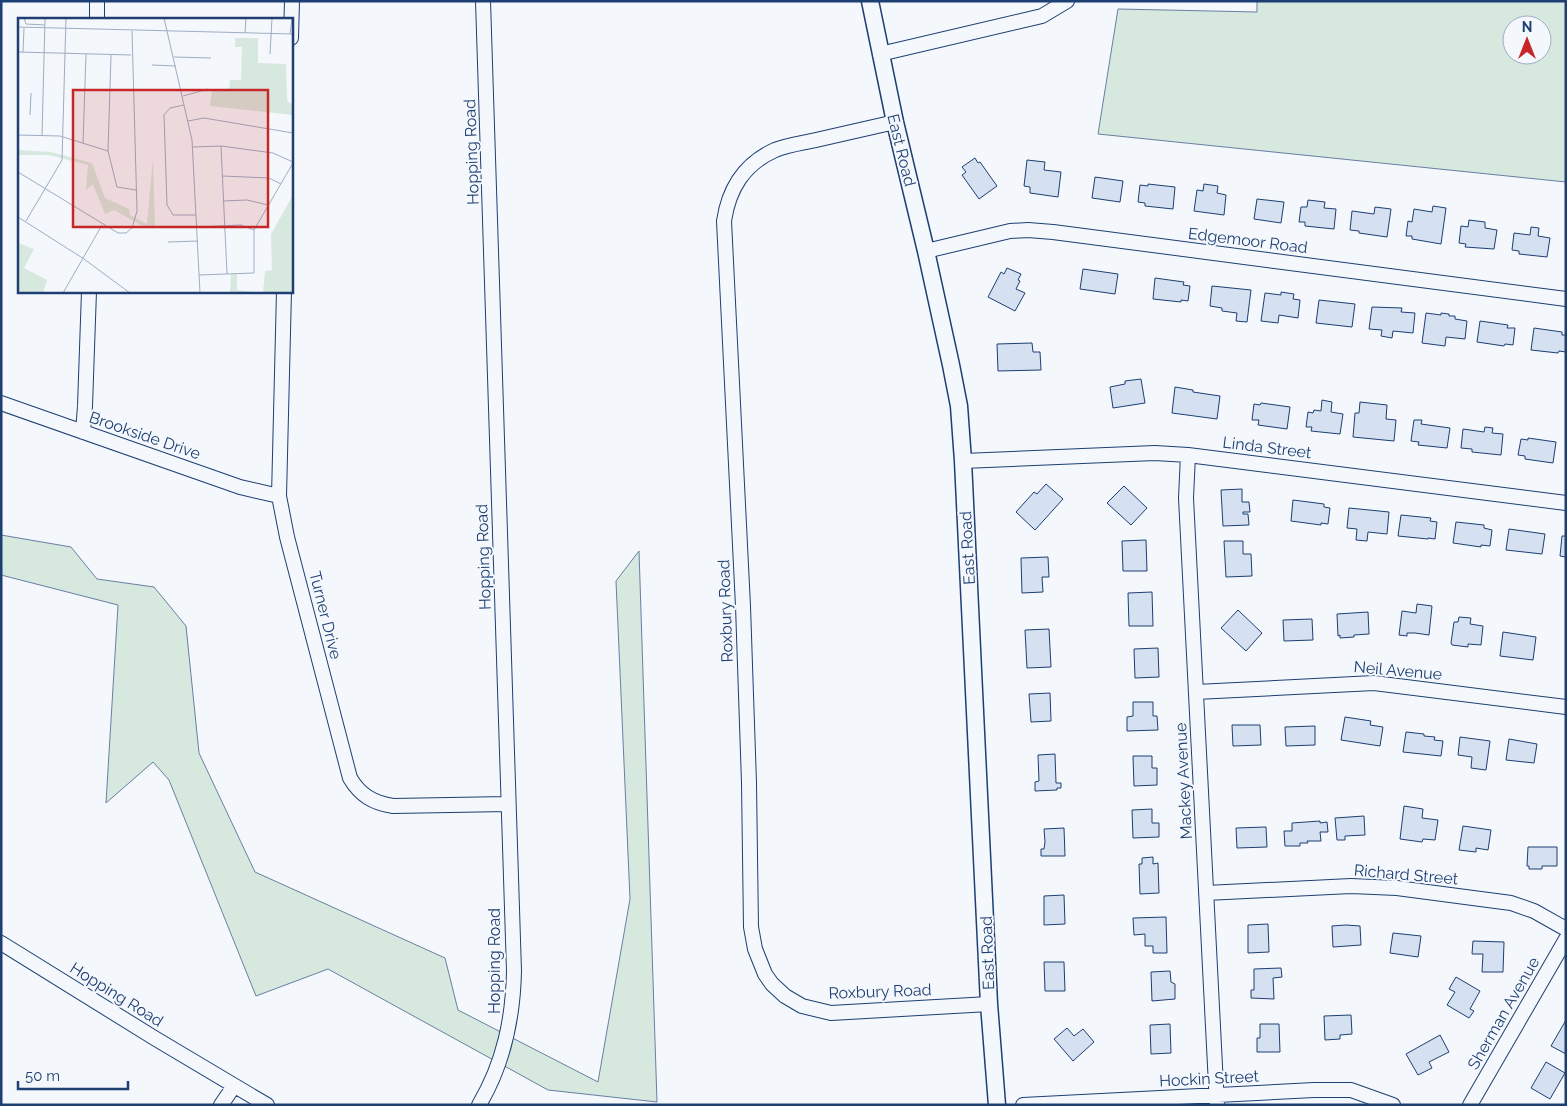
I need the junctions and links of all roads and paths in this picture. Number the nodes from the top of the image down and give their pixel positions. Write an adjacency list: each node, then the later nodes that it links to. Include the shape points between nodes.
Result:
1 (97, 1): 6 (street)
2 (292, 1): 7 (street)
3 (483, 1): 22 (street, Hopping Road)
4 (870, 1): 8 (street, East Road)
5 (1067, 1): 8 (street, via 1042,16)
6 (97, 18)
7 (292, 18)
8 (880, 54): 9 (street, East Road)
9 (894, 122): 10 (street, East Road); 27 (street, Roxbury Road, via 776,150 746,171 726,204 724,221 743,606 751,927 755,950 765,974 785,996 802,1006 831,1012)
10 (926, 251): 13 (street, Edgemoor Road, via 1010,231 1028,230); 17 (street, East Road, via 959,406)
11 (89, 292): 15 (street)
12 (284, 292): 18 (street, Turner Drive)
13 (1566, 299)
14 (1, 403): 15 (street, Brookside Drive)
15 (83, 432): 18 (street, Brookside Drive, via 240,487)
16 (1188, 455): 17 (street, Linda Street, via 1155,453); 19 (street, Linda Street); 20 (street, Mackey Avenue, via 1186,498)
17 (963, 461): 27 (street, East Road)
18 (279, 496): 22 (street, Turner Drive, via 346,766 355,785 372,800 393,806)
19 (1566, 503)
20 (1196, 692): 21 (street, Neil Avenue, via 1374,683); 23 (street, Mackey Avenue)
21 (1566, 707)
22 (507, 804): 32 (street, Hopping Road, via 514,971 511,1023 497,1069)
23 (1206, 893): 24 (street, Richard Street, via 1351,886 1397,888 1511,903 1534,911); 29 (street, Mackey Avenue)
24 (1566, 929)
25 (1566, 939): 36 (street, Sherman Avenue)
26 (1, 943): 28 (street, Hopping Road)
27 (989, 1004): 33 (street, East Road)
28 (234, 1086): 30 (street); 31 (street, Hopping Road)
29 (1217, 1100): 34 (street, Hockin Street); 35 (street, Hockin Street, via 1314,1090 1351,1090)
30 (221, 1105)
31 (267, 1105)
32 (479, 1105)
33 (997, 1105)
34 (1023, 1105)
35 (1393, 1105)
36 (1470, 1105)

